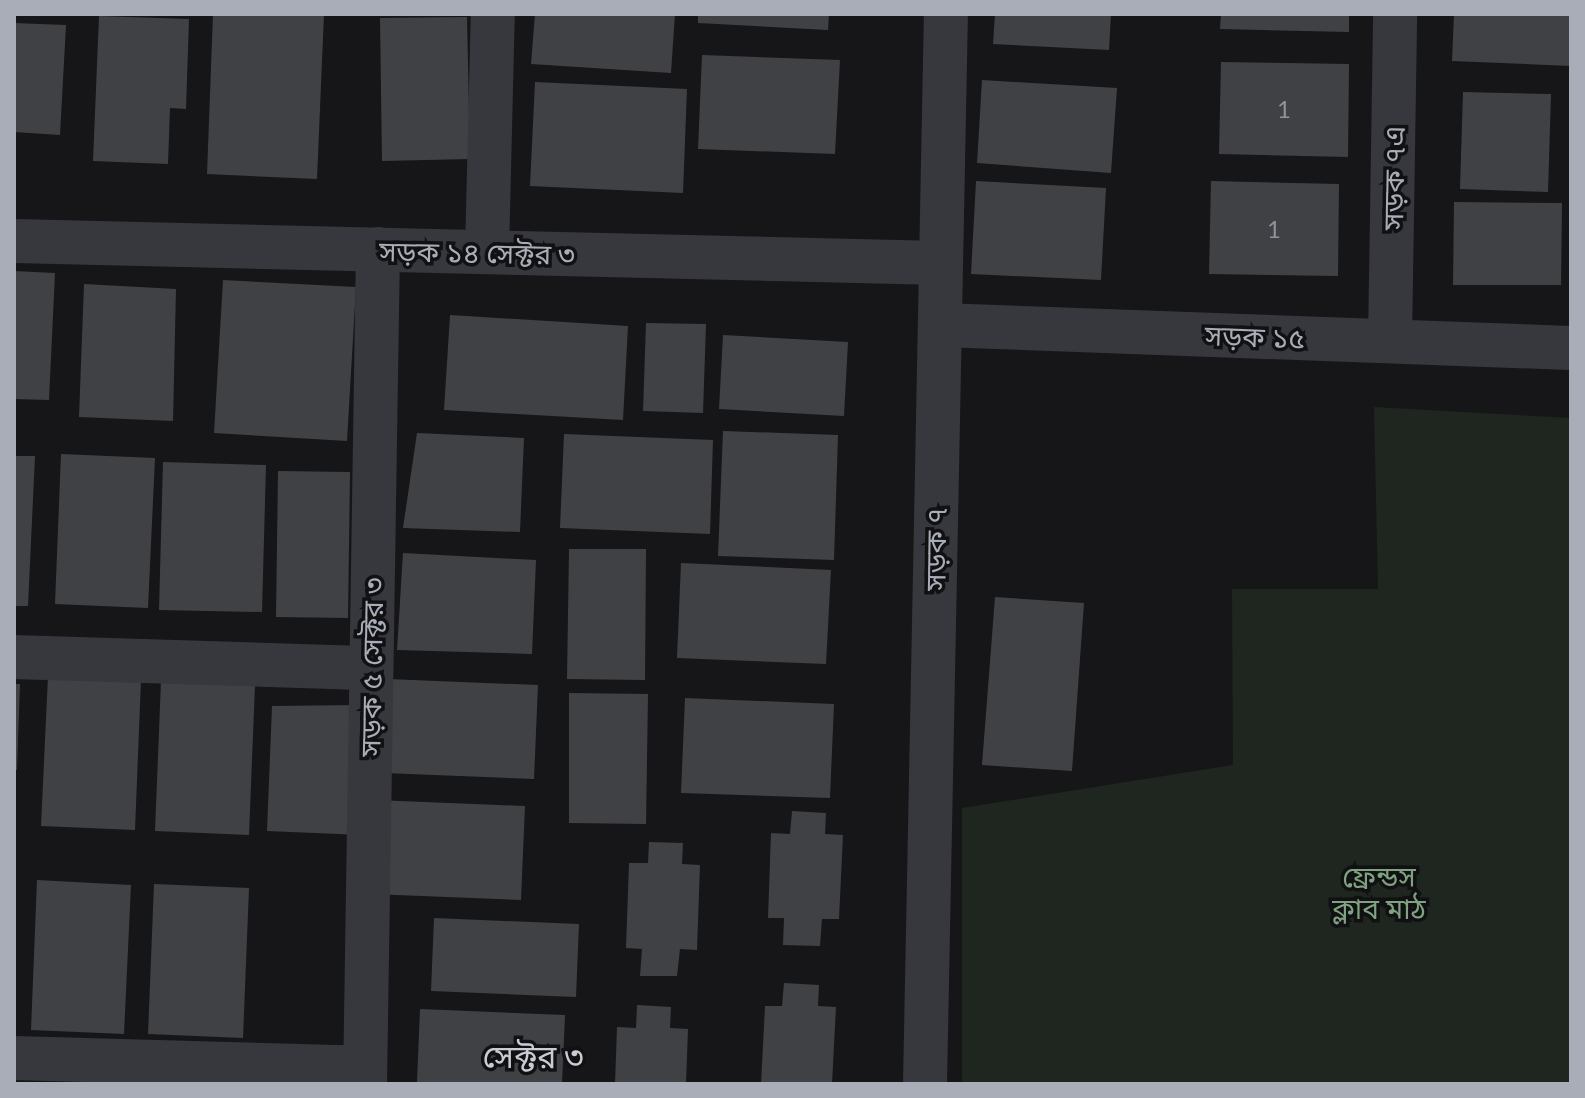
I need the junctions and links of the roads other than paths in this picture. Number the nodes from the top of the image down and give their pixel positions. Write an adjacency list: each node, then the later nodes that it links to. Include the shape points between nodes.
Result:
1 (493, 14): 6 (street)
2 (946, 14): 7 (street, সড়ক ৭)
3 (1395, 14): 9 (street, সড়ক ৭এ)
4 (14, 241): 5 (street, সড়ক ১৪ সেক্টর ৩)
5 (378, 249): 6 (street, সড়ক ১৪ সেক্টর ৩); 12 (street, সড়ক ৫ সেক্টর ৩)
6 (487, 252): 7 (street, সড়ক ১৪ সেক্টর ৩)
7 (941, 263): 8 (street, সড়ক ৭)
8 (940, 325): 9 (street, সড়ক ১৫); 15 (street, সড়ক ৭)
9 (1390, 341): 10 (street, সড়ক ১৫)
10 (1571, 348)
11 (14, 657): 12 (street)
12 (371, 668): 14 (street, সড়ক ৫ সেক্টর ৩)
13 (14, 1058): 14 (street)
14 (365, 1076)
15 (925, 1084)

